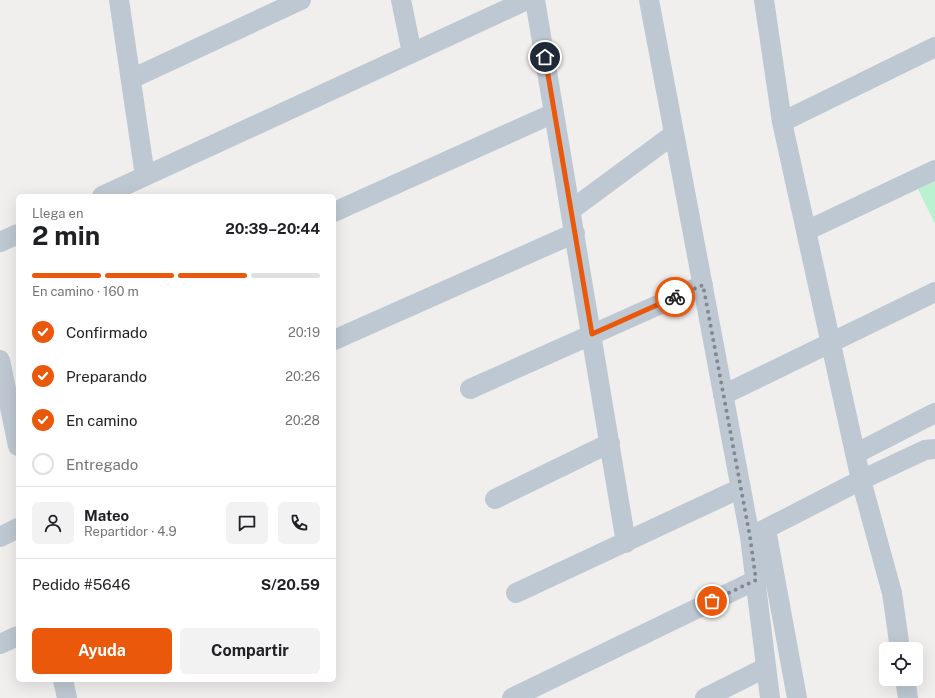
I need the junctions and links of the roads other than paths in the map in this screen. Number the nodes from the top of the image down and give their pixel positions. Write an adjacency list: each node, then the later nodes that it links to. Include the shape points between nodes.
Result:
1 (119, 0): 10 (street)
2 (301, 0): 10 (street)
3 (401, 0): 9 (street)
4 (527, 0): 9 (street)
5 (535, 0): 11 (street)
6 (649, 0): 13 (street)
7 (764, 0): 12 (street)
8 (935, 47): 12 (street)
9 (412, 53): 15 (street)
10 (131, 79): 15 (street)
11 (554, 113): 17 (street); 18 (street)
12 (782, 122): 19 (street)
13 (674, 134): 17 (street); 23 (street)
14 (935, 170): 19 (street)
15 (145, 176): 16 (street)
16 (106, 194)
17 (571, 210): 20 (street)
18 (336, 211)
19 (806, 231): 27 (street)
20 (575, 233): 25 (street); 26 (street)
21 (16, 235): 22 (street)
22 (0, 242)
23 (703, 285): 25 (street); 30 (street)
24 (935, 292): 27 (street)
25 (592, 334): 29 (street); 33 (street)
26 (336, 339)
27 (831, 343): 30 (street); 35 (street)
28 (0, 360): 32 (street)
29 (470, 389)
30 (723, 395): 37 (street)
31 (935, 413): 35 (street)
32 (11, 439)
33 (610, 444): 38 (street); 42 (street)
34 (935, 449): 36 (street, via 926,450)
35 (855, 454): 36 (street)
36 (861, 480): 40 (street); 46 (street, via 892,593)
37 (741, 488): 40 (street); 42 (street)
38 (495, 499)
39 (16, 529): 41 (street)
40 (758, 533): 43 (street); 55 (street)
41 (0, 537)
42 (626, 543): 44 (street)
43 (756, 580): 48 (street); 52 (street)
44 (516, 593)
45 (16, 637): 47 (street)
46 (899, 642)
47 (0, 644)
48 (765, 668): 53 (street); 54 (street)
49 (63, 682): 51 (street)
50 (906, 686): 56 (street)
51 (67, 698)
52 (512, 698)
53 (705, 698)
54 (770, 698)
55 (797, 698)
56 (908, 698)

